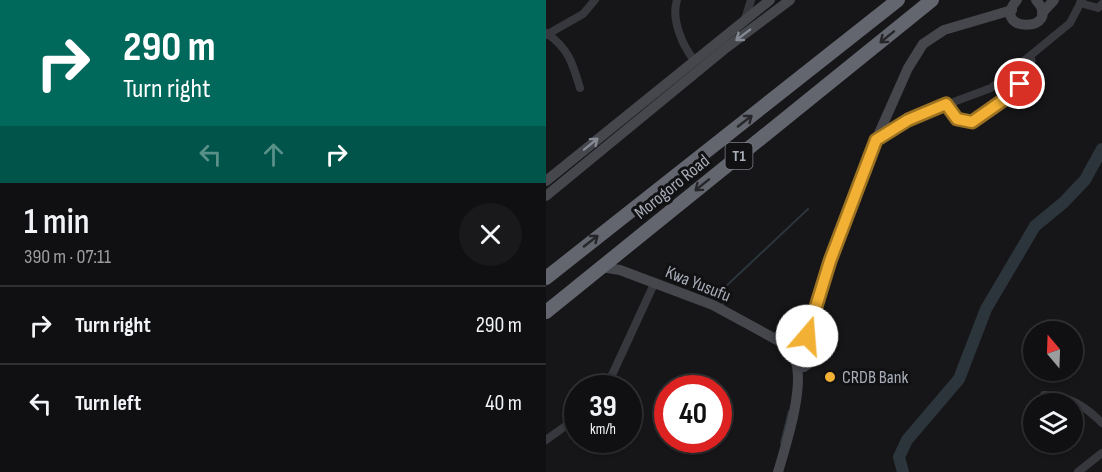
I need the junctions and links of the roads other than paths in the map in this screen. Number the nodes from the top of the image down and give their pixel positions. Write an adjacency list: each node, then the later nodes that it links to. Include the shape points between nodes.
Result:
1 (595, 0): 15 (street, via 583,14)
2 (677, 0): 17 (street, via 676,18)
3 (751, 0): 14 (street)
4 (770, 0): 14 (street)
5 (790, 0): 22 (street, one-way to 22)
6 (898, 0): 24 (highway, Morogoro Road / T1, one-way to 6)
7 (932, 0): 23 (highway, Morogoro Road / T1, one-way to 23)
8 (1036, 0): 13 (street)
9 (1054, 0): 13 (street)
10 (1081, 2): 12 (street, via 1098,8); 16 (street, via 1070,23)
11 (1014, 4): 13 (street, via 1016,22 1023,26 1035,24); 20 (street, via 944,30 923,44)
12 (1102, 4)
13 (1042, 13)
14 (745, 19): 17 (street)
15 (546, 34): 18 (street, via 564,46)
16 (1031, 58): 19 (street, via 991,88); 19 (street, via 1033,65 1012,94 976,121 957,119)
17 (693, 60): 21 (street, one-way to 17)
18 (580, 88)
19 (946, 104): 20 (street, via 908,120)
20 (876, 140): 27 (street, via 830,261)
21 (546, 182)
22 (546, 196)
23 (601, 267): 25 (street, Kwa Yusufu); 26 (highway, Morogoro Road / T1)
24 (546, 278)
25 (654, 284): 28 (street, Kwa Yusufu, via 713,305); 32 (street)
26 (546, 312)
27 (812, 326): 29 (street); 30 (street)
28 (778, 341): 29 (street, Kwa Yusufu); 31 (street, Kwa Yusufu)
29 (800, 348): 30 (street, via 810,349); 31 (street)
30 (813, 360): 31 (street, via 802,367); 33 (street)
31 (795, 361): 33 (street)
32 (612, 375)
33 (796, 395): 39 (street)
34 (1083, 408): 35 (street)
35 (1102, 423)
36 (564, 427): 37 (street)
37 (546, 440)
38 (1102, 453): 40 (street)
39 (779, 470)
40 (1078, 472)

